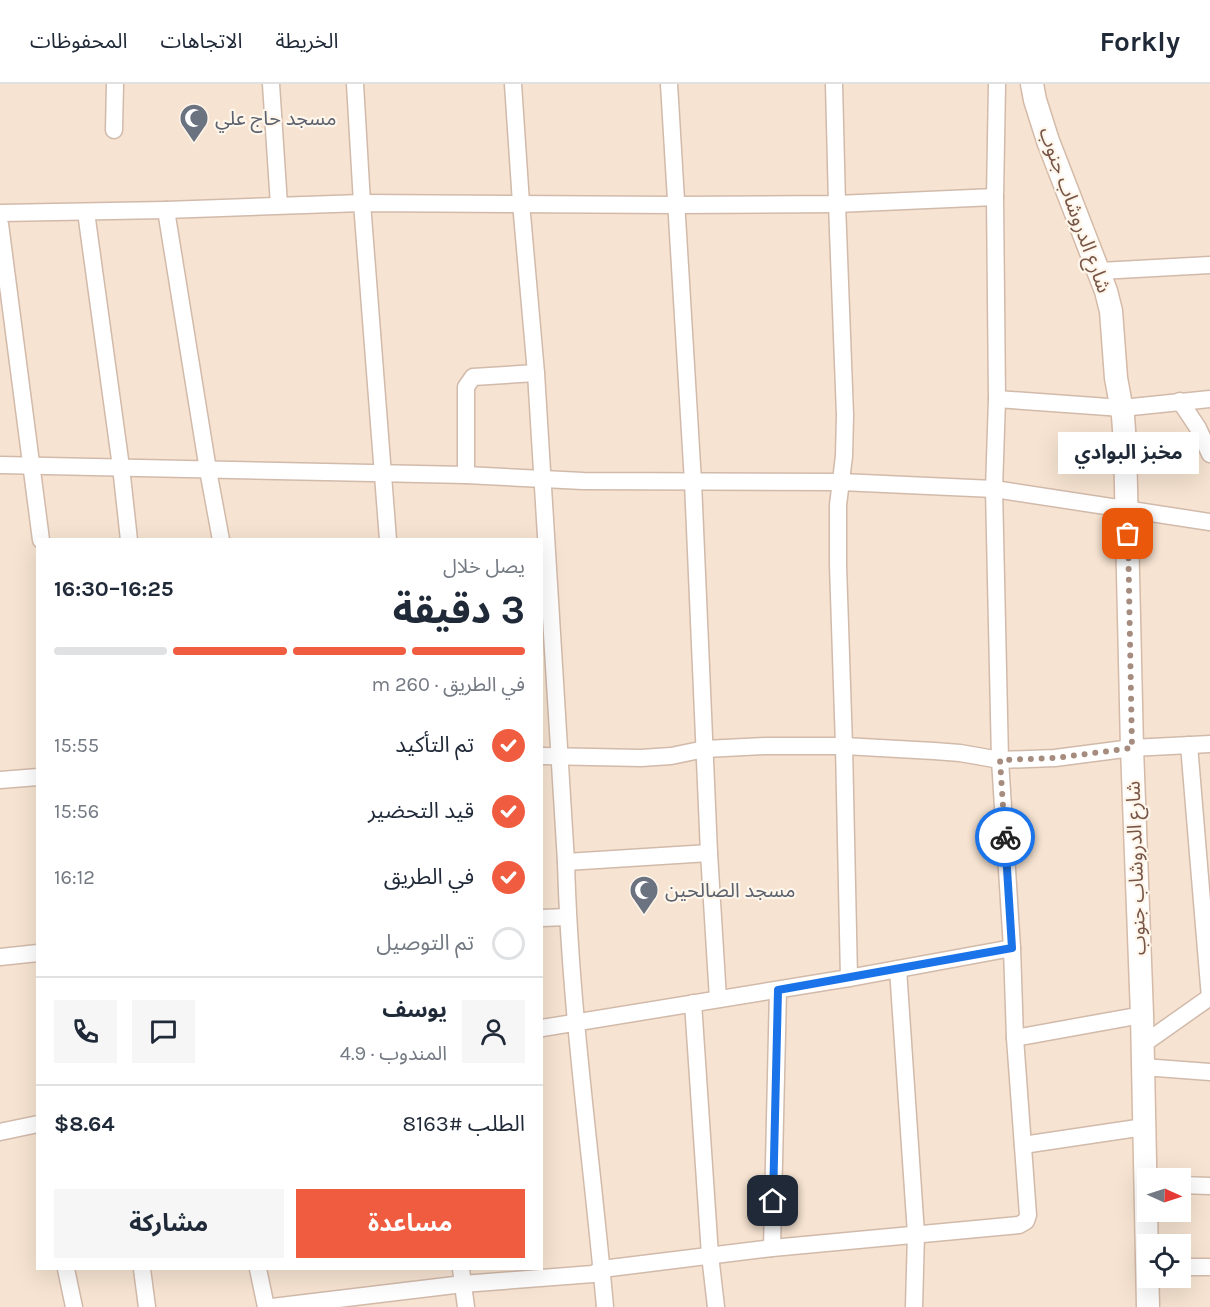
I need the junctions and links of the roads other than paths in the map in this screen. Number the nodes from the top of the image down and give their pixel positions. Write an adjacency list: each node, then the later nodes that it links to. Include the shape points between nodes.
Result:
1 (116, 84): 9 (street)
2 (271, 84): 15 (street)
3 (355, 84): 11 (street)
4 (513, 84): 12 (street)
5 (669, 84): 14 (street)
6 (834, 84): 13 (street)
7 (997, 84): 10 (street)
8 (1032, 84): 21 (street, شارع الدروشاب جنوب, via 1048,141)
9 (114, 130)
10 (995, 197): 13 (street); 24 (street)
11 (362, 203): 12 (street); 15 (street); 33 (street)
12 (521, 203): 14 (street); 23 (street)
13 (837, 204): 14 (street); 37 (street, via 845,416)
14 (676, 205): 36 (street)
15 (279, 206): 16 (street)
16 (166, 210): 17 (street); 32 (street)
17 (86, 212): 18 (street); 31 (street)
18 (0, 213)
19 (0, 224): 22 (street)
20 (1210, 266): 21 (street)
21 (1100, 271): 27 (street, شارع الدروشاب جنوب, via 1111,311)
22 (6, 324): 30 (street)
23 (536, 373): 34 (street, via 473,377 469,381); 35 (street)
24 (997, 399): 27 (street); 38 (street)
25 (1210, 399): 26 (street)
26 (1180, 401): 27 (street); 28 (street)
27 (1122, 408): 39 (street, شارع الدروشاب جنوب)
28 (1210, 454)
29 (0, 465): 30 (street)
30 (31, 466): 31 (street); 41 (street)
31 (121, 467): 32 (street); 42 (street)
32 (208, 470): 33 (street); 43 (street)
33 (382, 474): 34 (street); 44 (street)
34 (466, 475): 35 (street)
35 (543, 478): 36 (street); 51 (street)
36 (693, 482): 37 (street); 49 (street)
37 (841, 482): 38 (street); 47 (street, via 838,565)
38 (994, 489): 39 (street); 52 (street)
39 (1127, 510): 40 (street); 48 (street, شارع الدروشاب جنوب)
40 (1210, 522)
41 (41, 538)
42 (129, 538)
43 (220, 538)
44 (388, 538)
45 (1210, 744): 46 (street)
46 (1190, 745): 48 (street); 65 (street)
47 (844, 746): 49 (street); 52 (street, via 934,750); 63 (street)
48 (1132, 748): 52 (street); 68 (street, شارع الدروشاب جنوب)
49 (705, 749): 51 (street, via 641,758); 55 (street)
50 (543, 756): 51 (street)
51 (559, 756): 56 (street)
52 (1000, 760): 59 (street)
53 (36, 777): 54 (street)
54 (0, 780)
55 (709, 853): 56 (street); 66 (street)
56 (566, 862): 57 (street)
57 (567, 917): 58 (street); 69 (street)
58 (543, 918)
59 (1012, 948): 62 (street); 71 (street)
60 (36, 953): 61 (street)
61 (0, 957)
62 (898, 969): 63 (street); 81 (street)
63 (849, 978): 64 (street)
64 (778, 990): 66 (street); 82 (street)
65 (1210, 997): 72 (street)
66 (718, 999): 67 (street)
67 (693, 1003): 69 (street); 83 (street)
68 (1142, 1015): 71 (street); 72 (street, شارع الدروشاب جنوب)
69 (576, 1021): 70 (street); 86 (street)
70 (543, 1028)
71 (1015, 1038): 77 (street)
72 (1142, 1056): 73 (street); 75 (street, شارع الدروشاب جنوب)
73 (1210, 1072)
74 (36, 1125): 76 (street)
75 (1144, 1126): 77 (street); 78 (street, شارع الدروشاب جنوب)
76 (0, 1132)
77 (1023, 1145): 81 (street, via 1026,1221 1019,1225)
78 (1145, 1168)
79 (1191, 1185): 80 (street)
80 (1210, 1186)
81 (916, 1234): 82 (street); 100 (street)
82 (772, 1248): 83 (street)
83 (710, 1255): 86 (street); 99 (street)
84 (1210, 1267): 85 (street)
85 (1191, 1268)
86 (602, 1269): 90 (street, via 593,1275); 98 (street)
87 (66, 1270): 93 (street)
88 (142, 1270): 94 (street)
89 (258, 1270): 95 (street)
90 (462, 1277): 92 (street); 97 (street)
91 (1148, 1288): 101 (street, شارع الدروشاب جنوب)
92 (378, 1301): 96 (street)
93 (74, 1307)
94 (147, 1307)
95 (266, 1307)
96 (272, 1307)
97 (466, 1307)
98 (605, 1307)
99 (716, 1307)
100 (914, 1307)
101 (1148, 1307)

